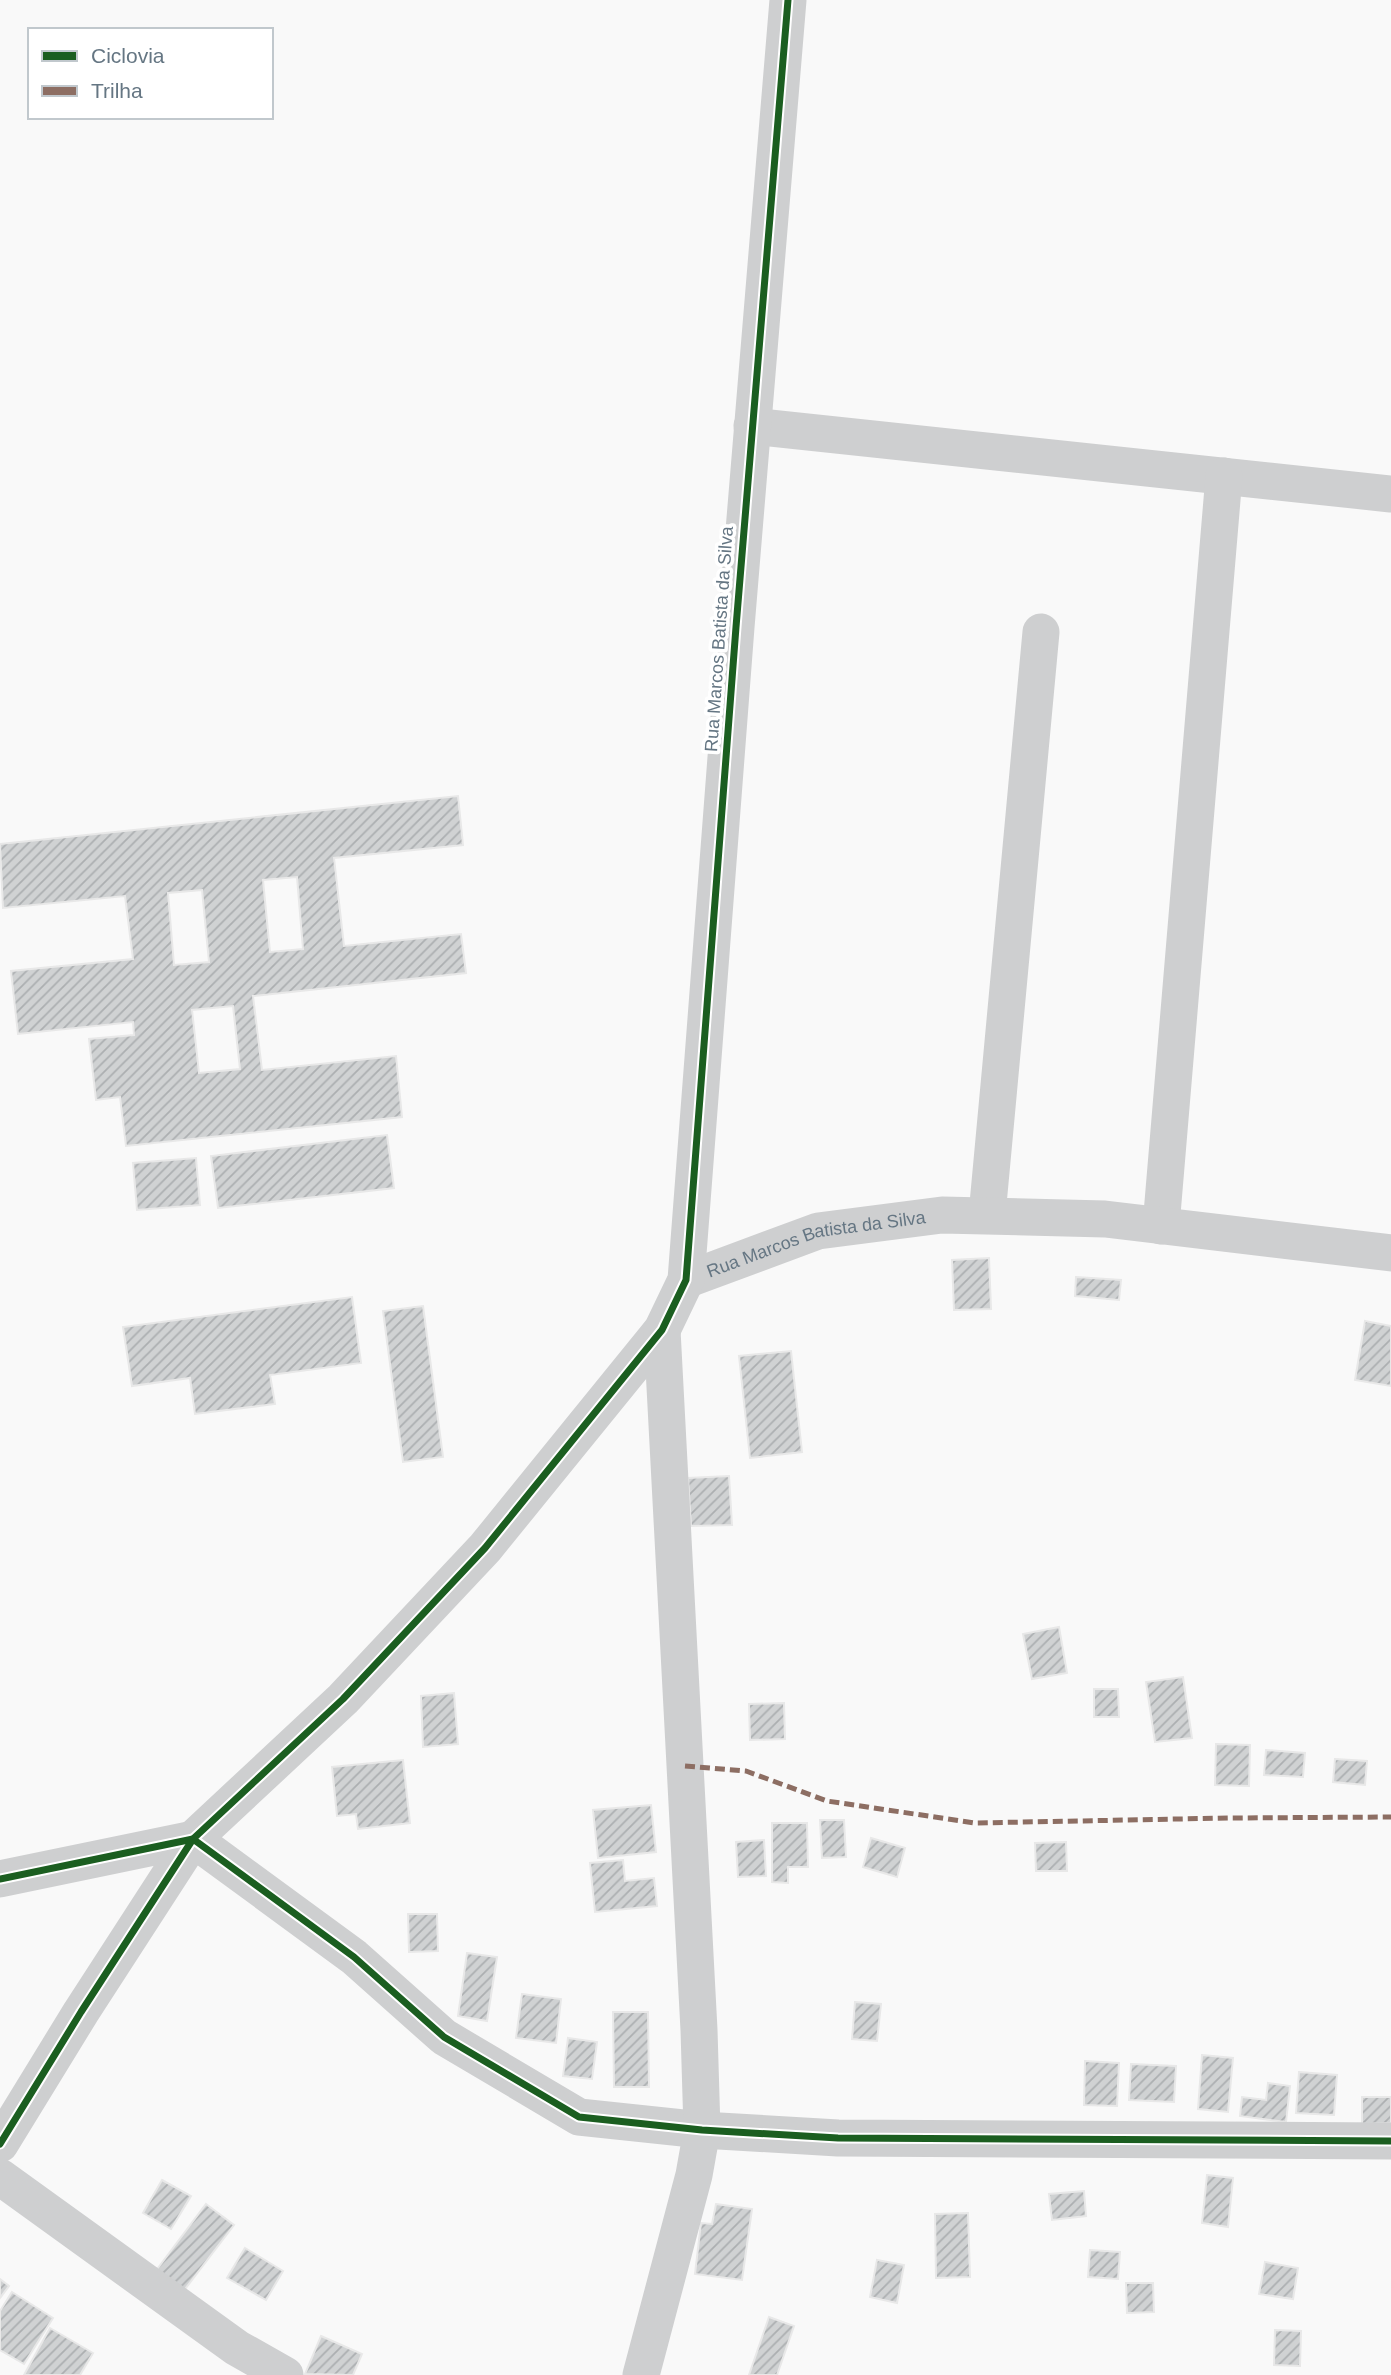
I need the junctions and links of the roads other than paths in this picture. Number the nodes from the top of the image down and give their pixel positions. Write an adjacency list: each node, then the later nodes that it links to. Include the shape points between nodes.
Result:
1 (788, 0): 2 (street, Rua Marcos Batista da Silva)
2 (752, 426): 3 (street); 9 (street, Rua Marcos Batista da Silva)
3 (1224, 476): 4 (street); 7 (street)
4 (1391, 494)
5 (1041, 632): 6 (street)
6 (987, 1215): 7 (street, Rua Marcos Batista da Silva); 9 (street, Rua Marcos Batista da Silva, via 942,1215 818,1231)
7 (1161, 1226): 8 (street, Rua Marcos Batista da Silva)
8 (1391, 1253)
9 (686, 1280): 10 (street)
10 (662, 1330): 11 (street, via 485,1548 343,1699); 13 (street)
11 (194, 1839): 12 (street); 13 (street, via 354,1957 444,2037 579,2117); 15 (street)
12 (0, 1879)
13 (702, 2130): 14 (street, via 838,2138); 18 (street, via 688,2202)
14 (1391, 2141)
15 (0, 2144)
16 (0, 2177): 17 (street, via 237,2348)
17 (285, 2375)
18 (640, 2375)

